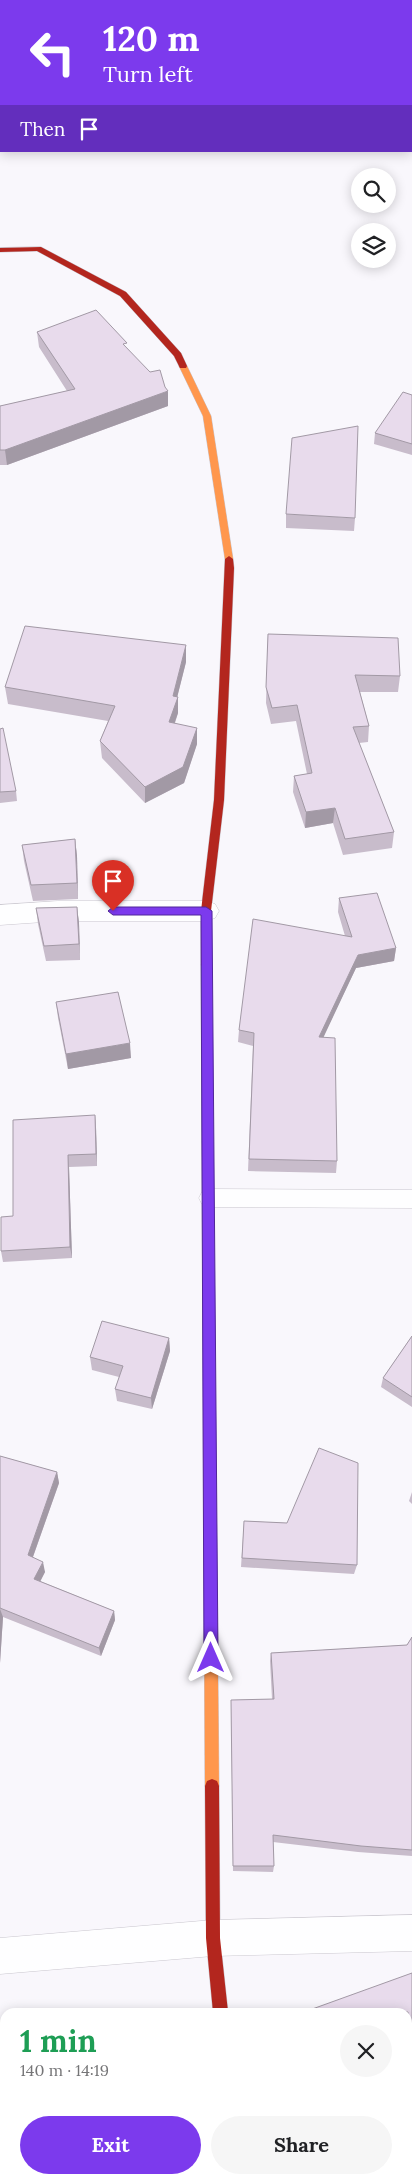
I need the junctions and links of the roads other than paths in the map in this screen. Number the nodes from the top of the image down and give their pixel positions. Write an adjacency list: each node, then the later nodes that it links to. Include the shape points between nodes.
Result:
1 (0, 250): 2 (street, via 38,249 123,294 178,355 207,416 230,568 218,800)
2 (206, 911): 3 (street, via 58,911); 4 (street)
3 (0, 915)
4 (209, 1198): 5 (lane); 7 (street)
5 (412, 1199)
6 (412, 1933): 7 (street)
7 (213, 1938): 8 (street); 9 (street)
8 (0, 1956)
9 (221, 2008)

